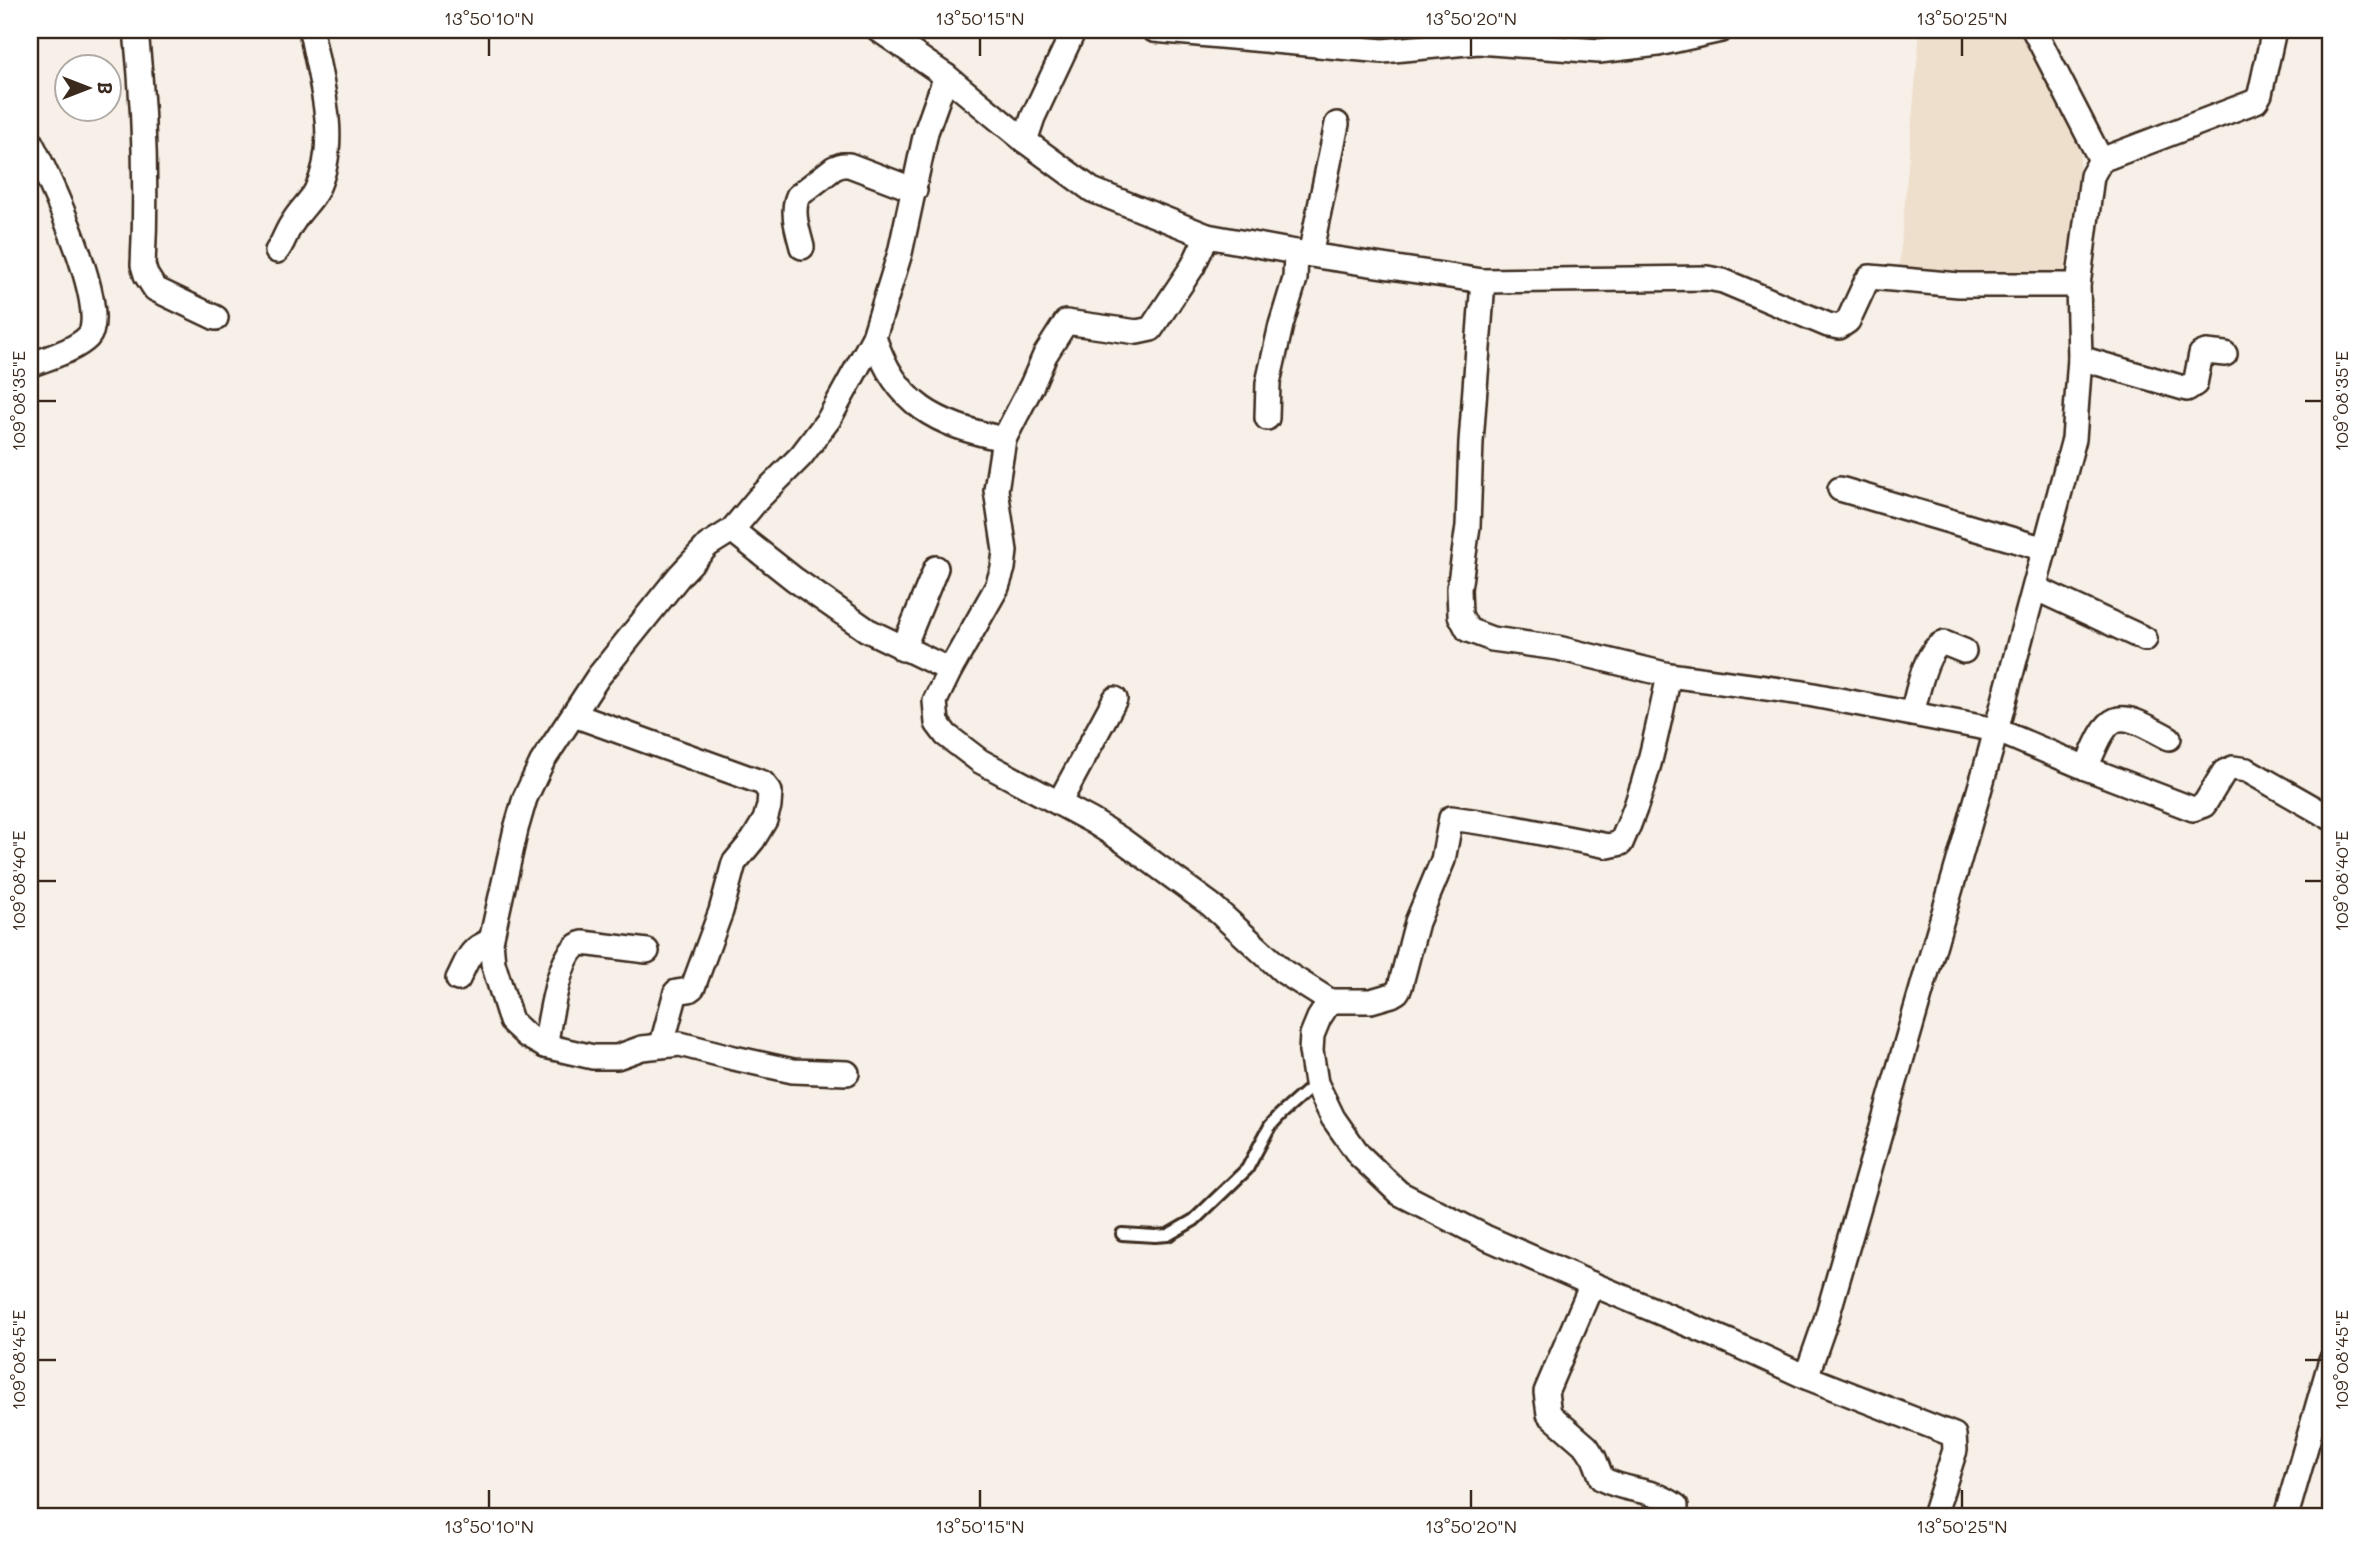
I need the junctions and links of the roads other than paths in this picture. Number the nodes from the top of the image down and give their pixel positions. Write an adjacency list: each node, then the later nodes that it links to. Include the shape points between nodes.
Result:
1 (136, 30): 22 (street, via 144,163 143,265 155,289)
2 (311, 30): 18 (street, via 324,100 325,162 316,192 293,220)
3 (1074, 30): 12 (street)
4 (1154, 30): 5 (street, via 1383,51 1478,42 1599,51)
5 (1721, 30)
6 (2034, 30): 13 (street)
7 (2274, 30): 13 (street, via 2256,101)
8 (886, 32): 9 (street)
9 (946, 76): 12 (street); 15 (street, via 926,132)
10 (1337, 124): 19 (street)
11 (30, 141): 14 (street)
12 (1025, 141): 16 (street, via 1093,190)
13 (2101, 160): 21 (street, via 2092,176)
14 (40, 184): 26 (street, via 84,273 94,324 88,337 76,345)
15 (915, 190): 17 (street, via 849,165 834,168 795,203); 23 (street)
16 (1207, 236): 19 (street); 28 (street, via 1152,329 1137,332 1063,323)
17 (802, 247)
18 (277, 251)
19 (1303, 253): 20 (street); 27 (street, via 1281,326)
20 (1483, 281): 21 (street, via 1707,278 1839,327 1848,321 1871,277 1959,285); 38 (street, via 1460,615 1468,630 1492,639 1558,648)
21 (2078, 285): 25 (street)
22 (216, 317)
23 (874, 337): 28 (street, via 882,362 929,414); 30 (street, via 829,419)
24 (2225, 355): 25 (street, via 2201,354 2195,383 2187,389)
25 (2080, 358): 31 (street, via 2074,439)
26 (30, 365)
27 (1267, 418)
28 (1004, 439): 37 (street, via 996,489 1006,551 1003,568)
29 (1840, 489): 31 (street)
30 (732, 530): 35 (street, via 867,630); 41 (street, via 708,545 680,575)
31 (2045, 549): 33 (street)
32 (936, 568): 35 (street)
33 (2035, 588): 34 (street); 42 (street)
34 (2145, 639)
35 (903, 649): 37 (street)
36 (1964, 650): 40 (street, via 1944,643 1937,647 1922,673)
37 (950, 670): 45 (street, via 935,701 937,723 946,735 980,761)
38 (1669, 675): 40 (street); 50 (street, via 1652,757 1621,843 1608,846 1451,818 1443,860 1417,922 1397,992 1371,1001)
39 (1115, 699): 45 (street)
40 (1912, 714): 42 (street)
41 (573, 715): 47 (street, via 525,798); 51 (street, via 763,783 770,792 765,820 734,863 693,987 676,992)
42 (1996, 730): 44 (street); 58 (street)
43 (2169, 738): 44 (street, via 2126,717 2113,719 2101,732)
44 (2086, 768): 46 (street, via 2193,809 2204,805 2224,772 2247,770)
45 (1059, 803): 50 (street, via 1186,886 1284,972)
46 (2331, 818)
47 (491, 941): 49 (street, via 471,952); 52 (street, via 511,1021)
48 (647, 951): 52 (street, via 575,944 560,978)
49 (458, 979)
50 (1330, 1001): 54 (street, via 1312,1035)
51 (662, 1044): 52 (street, via 617,1057 593,1057); 53 (street, via 680,1044 793,1070)
52 (545, 1046)
53 (847, 1073)
54 (1316, 1083): 55 (lane, via 1270,1126 1247,1169 1194,1220 1168,1235); 56 (street, via 1359,1155 1399,1193)
55 (1122, 1234)
56 (1592, 1284): 58 (street); 59 (street, via 1546,1392 1549,1414 1587,1447 1602,1479 1618,1488 1663,1496)
57 (2331, 1360): 61 (street)
58 (1806, 1377): 60 (street, via 1954,1435 1955,1450)
59 (1676, 1506)
60 (1934, 1516)
61 (2286, 1516)

